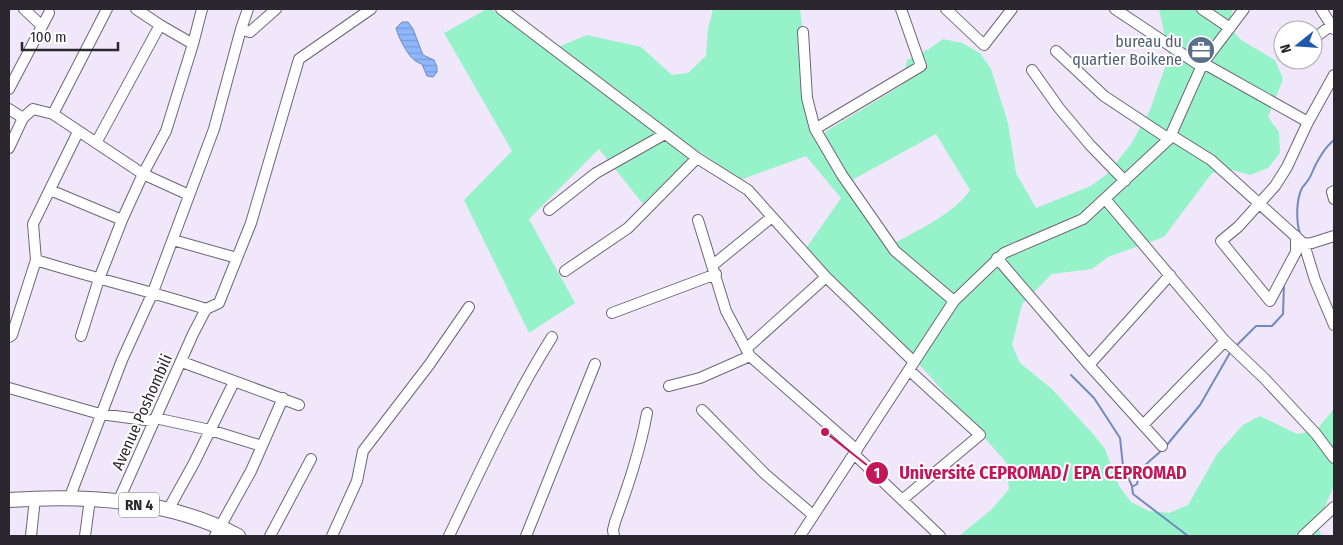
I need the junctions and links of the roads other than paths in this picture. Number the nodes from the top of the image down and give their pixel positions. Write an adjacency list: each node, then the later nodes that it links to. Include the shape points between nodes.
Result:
1 (24, 9): 18 (street)
2 (107, 9): 30 (street)
3 (136, 9): 17 (street)
4 (202, 9): 23 (street)
5 (248, 9): 21 (street)
6 (276, 9): 21 (street, via 250,32)
7 (371, 9): 55 (street, Avenue Poshombili, via 299,59 251,224)
8 (501, 9): 35 (street)
9 (901, 9): 33 (street, via 921,66)
10 (946, 9): 11 (street, via 984,45)
11 (1012, 9)
12 (1115, 9): 25 (street)
13 (1202, 9): 20 (street)
14 (1244, 9): 20 (street)
15 (1321, 9): 19 (street)
16 (49, 14): 18 (street)
17 (160, 25): 23 (street); 37 (street)
18 (42, 26): 28 (street)
19 (1333, 27)
20 (1230, 28): 25 (street)
21 (241, 29): 44 (street, via 214,129)
22 (803, 32): 33 (street, via 807,98)
23 (193, 44): 40 (street, via 166,132)
24 (1056, 50): 36 (street, via 1104,96)
25 (1203, 65): 32 (street); 36 (street)
26 (1032, 70): 41 (street, via 1090,145)
27 (1334, 75): 32 (street)
28 (9, 89)
29 (9, 109): 31 (street)
30 (52, 114): 31 (street, via 33,108); 34 (street)
31 (23, 118): 38 (street)
32 (1308, 122): 47 (street, via 1287,167)
33 (815, 129): 64 (street, via 842,175 895,251)
34 (78, 132): 37 (street); 42 (street)
35 (665, 134): 39 (street); 48 (street, via 596,173)
36 (1170, 137): 41 (street); 47 (street, via 1211,160)
37 (96, 144): 40 (street)
38 (9, 148)
39 (697, 158): 49 (street, via 748,190); 59 (street, via 628,228)
40 (143, 174): 44 (street); 50 (street)
41 (1125, 181): 46 (street)
42 (50, 190): 50 (street); 57 (street, via 33,224)
43 (1334, 191): 45 (street)
44 (189, 195): 54 (street)
45 (1334, 199)
46 (1106, 200): 56 (street, via 1083,220); 60 (street)
47 (1259, 202): 53 (street); 53 (street, via 1221,240 1270,301)
48 (549, 210)
49 (772, 217): 58 (street); 61 (street)
50 (122, 220): 62 (street)
51 (698, 220): 58 (street)
52 (1334, 236): 53 (street, via 1312,243)
53 (1300, 239): 68 (street)
54 (173, 240): 55 (street); 63 (street)
55 (237, 258): 66 (street, Avenue Poshombili, via 219,303)
56 (997, 258): 64 (street); 76 (street)
57 (36, 260): 62 (street); 71 (street)
58 (714, 270): 67 (street); 73 (street, via 726,311)
59 (565, 271)
60 (1170, 275): 72 (street); 76 (street)
61 (826, 277): 73 (street); 77 (street)
62 (99, 280): 63 (street); 69 (street)
63 (153, 292): 66 (street); 85 (street)
64 (954, 301): 77 (street)
65 (469, 307): 108 (street, via 363,451 357,481)
66 (206, 309): 74 (street, Avenue Poshombili)
67 (612, 313)
68 (1334, 324)
69 (81, 336)
70 (552, 336): 109 (street, via 532,369)
71 (9, 337)
72 (1226, 341): 87 (street); 92 (street, via 1316,434)
73 (748, 353): 79 (street, via 700,378); 91 (street)
74 (182, 362): 78 (street); 86 (street, Avenue Poshombili)
75 (595, 364): 110 (street)
76 (1089, 365): 87 (street)
77 (911, 366): 91 (street); 98 (street, via 980,435)
78 (234, 382): 81 (street); 88 (street)
79 (669, 386)
80 (9, 388): 85 (street)
81 (284, 398): 82 (street); 89 (street)
82 (299, 405)
83 (702, 410): 102 (street, via 765,474)
84 (646, 413): 111 (street, via 642,440 615,522)
85 (100, 414): 86 (street); 95 (street)
86 (154, 419): 88 (street); 99 (street, Avenue Poshombili)
87 (1143, 425): 90 (street)
88 (210, 430): 89 (street); 101 (street)
89 (262, 446): 103 (street)
90 (1162, 446)
91 (855, 452): 98 (street); 102 (street)
92 (1334, 458)
93 (311, 459): 107 (street)
94 (35, 498): 95 (highway, RN 4); 97 (highway, RN 4); 104 (street)
95 (68, 499): 96 (highway, RN 4)
96 (90, 499): 99 (highway, RN 4); 105 (street)
97 (9, 500)
98 (902, 500): 113 (street)
99 (118, 502): 101 (highway, RN 4)
100 (1334, 507): 114 (street)
101 (168, 510): 103 (highway, RN 4)
102 (813, 516): 112 (street)
103 (217, 531): 106 (highway, RN 4)
104 (31, 536)
105 (84, 536)
106 (238, 536)
107 (270, 536)
108 (332, 536)
109 (449, 536)
110 (526, 536)
111 (614, 536)
112 (800, 536)
113 (940, 536)
114 (1303, 536)

